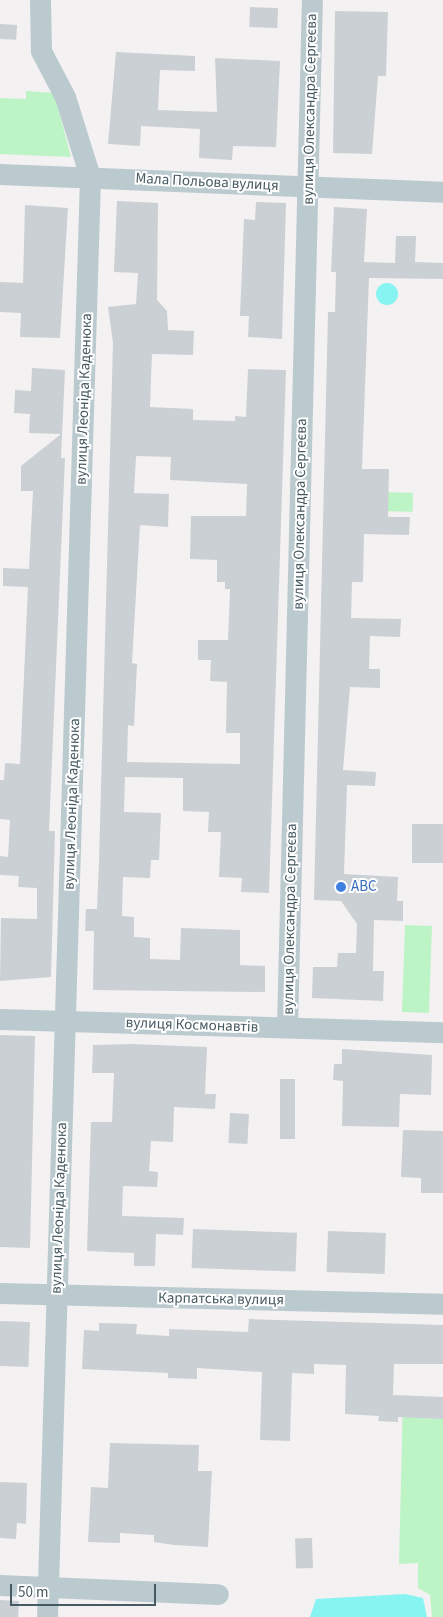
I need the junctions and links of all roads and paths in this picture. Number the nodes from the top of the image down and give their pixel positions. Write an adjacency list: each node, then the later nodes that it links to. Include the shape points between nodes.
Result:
1 (40, 0): 4 (street, вулиця Леоніда Каденюка, via 41,51 65,97)
2 (312, 0): 5 (street, вулиця Олександра Сергеєва)
3 (0, 174): 4 (street, Мала Польова вулиця)
4 (90, 177): 5 (street, Мала Польова вулиця); 8 (street, вулиця Леоніда Каденюка)
5 (309, 187): 6 (street, Мала Польова вулиця); 9 (street, вулиця Олександра Сергеєва)
6 (443, 192)
7 (0, 1019): 8 (street, вулиця Космонавтів)
8 (66, 1021): 9 (street, вулиця Космонавтів); 12 (street, вулиця Леоніда Каденюка)
9 (287, 1027): 10 (street, вулиця Космонавтів)
10 (443, 1032)
11 (0, 1293): 12 (street, Карпатська вулиця)
12 (56, 1295): 13 (street, Карпатська вулиця); 15 (street, вулиця Леоніда Каденюка)
13 (443, 1304)
14 (0, 1585): 15 (street)
15 (48, 1587): 16 (street); 17 (street, вулиця Леоніда Каденюка)
16 (218, 1594)
17 (46, 1617)

